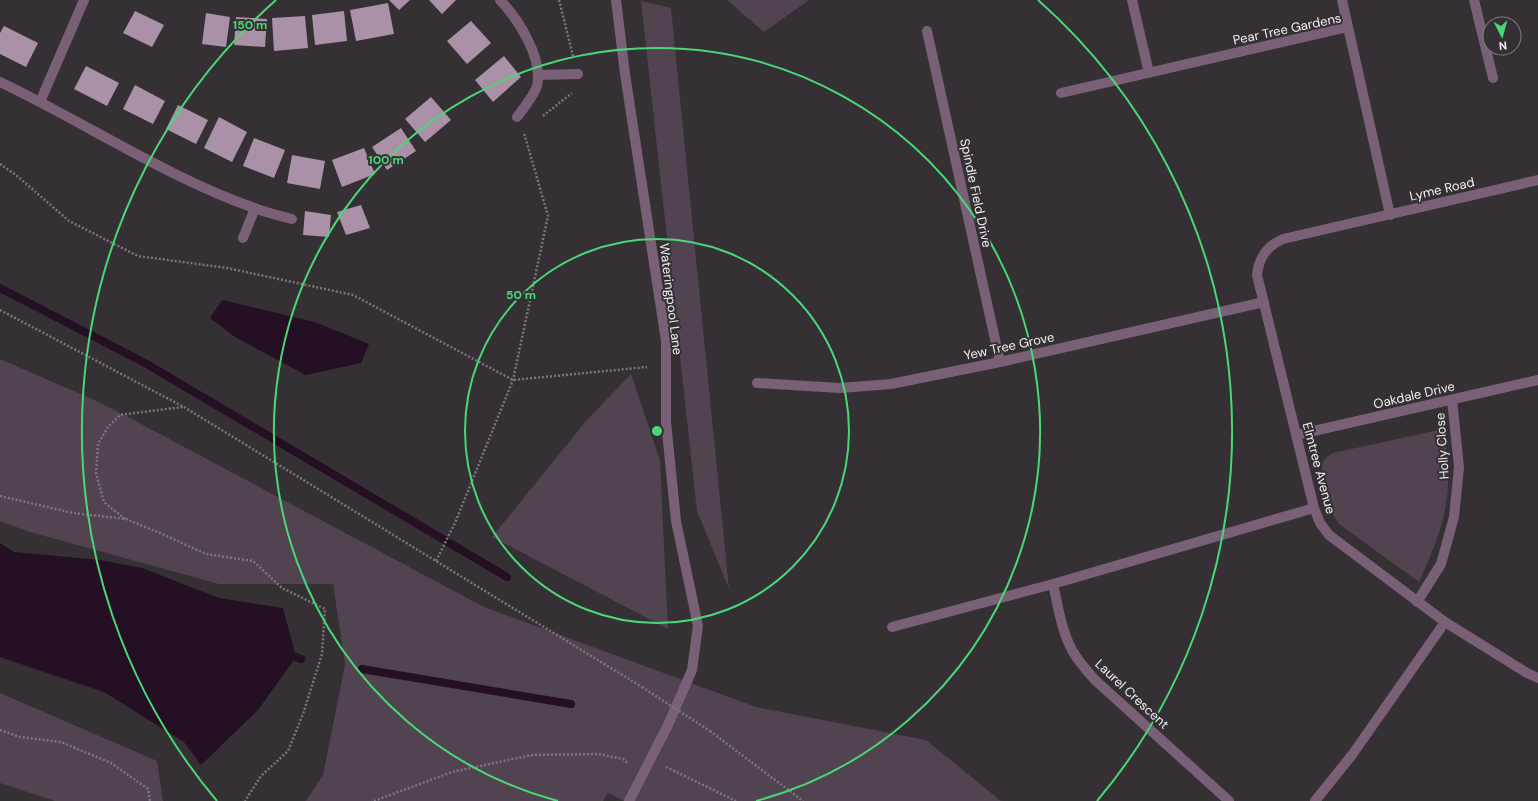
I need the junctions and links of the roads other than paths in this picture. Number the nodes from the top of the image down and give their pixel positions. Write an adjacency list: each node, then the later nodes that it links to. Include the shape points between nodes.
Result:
1 (84, 0): 15 (street)
2 (500, 0): 11 (street, via 510,10 531,46 539,69)
3 (616, 0): 35 (street, Wateringpool Lane, via 666,341 666,422 676,521 698,626 692,670)
4 (1132, 0): 9 (street)
5 (1342, 0): 7 (street)
6 (1474, 0): 12 (street)
7 (1348, 27): 9 (street, Pear Tree Gardens); 19 (street, Pear Tree Gardens)
8 (927, 31): 24 (street, Spindle Field Drive)
9 (1149, 73): 14 (street, Pear Tree Gardens)
10 (578, 74): 11 (street)
11 (538, 75): 16 (street, via 537,87)
12 (1493, 78)
13 (1, 83): 15 (street)
14 (1061, 93)
15 (40, 102): 18 (street, via 188,181)
16 (517, 117)
17 (1538, 180): 19 (street, Lyme Road)
18 (255, 208): 20 (street); 22 (street)
19 (1390, 215): 21 (street, Lyme Road)
20 (292, 219)
21 (1353, 223): 23 (street, Elmtree Avenue, via 1283,239 1268,248 1258,264 1257,274)
22 (243, 238)
23 (1264, 302): 24 (street, Yew Tree Grove); 28 (street, Elmtree Avenue)
24 (1000, 362): 26 (street, Yew Tree Grove, via 891,384 868,386 812,387)
25 (1538, 380): 27 (street, Oakdale Drive)
26 (757, 383)
27 (1452, 400): 28 (street, Oakdale Drive); 31 (street, Holly Close, via 1459,467 1454,517 1441,564)
28 (1296, 435): 29 (street, Elmtree Avenue)
29 (1314, 508): 30 (street); 31 (street, Elmtree Avenue, via 1320,523 1329,535)
30 (1053, 584): 33 (street); 36 (street, Laurel Crescent, via 1066,635 1082,665 1095,680)
31 (1417, 602): 32 (street, Elmtree Avenue)
32 (1445, 622): 34 (street, Elmtree Avenue); 37 (street, via 1352,755)
33 (892, 627)
34 (1538, 678)
35 (630, 801)
36 (1229, 801)
37 (1315, 801)

